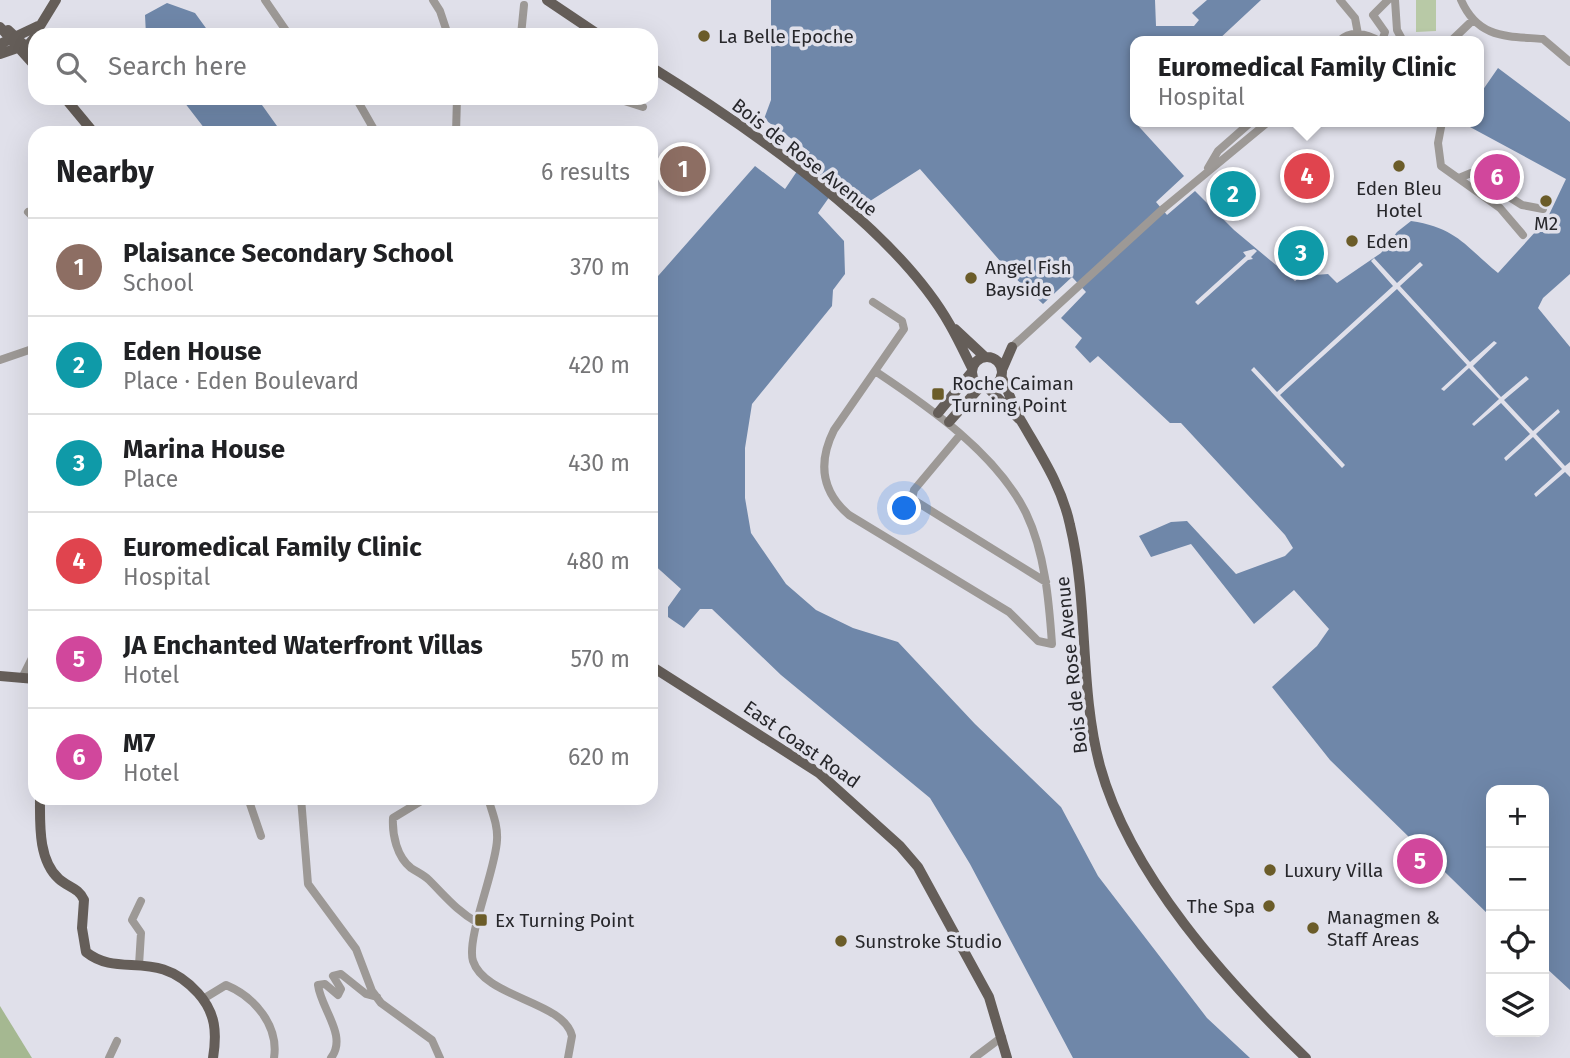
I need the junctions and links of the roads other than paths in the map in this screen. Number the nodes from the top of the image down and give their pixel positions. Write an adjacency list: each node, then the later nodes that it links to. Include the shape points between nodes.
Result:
1 (55, 0): 12 (main road)
2 (265, 0): 13 (street)
3 (433, 0): 14 (street)
4 (547, 0): 16 (main road)
5 (1338, 0): 18 (street, via 1351,25); 19 (street, via 1355,18)
6 (1388, 0): 20 (street, via 1373,15 1385,32)
7 (1395, 0): 21 (street)
8 (1461, 0): 10 (street)
9 (524, 5): 15 (street)
10 (1473, 20): 22 (street); 29 (street, via 1497,35 1543,39)
11 (0, 27): 23 (main road)
12 (39, 28)
13 (284, 28)
14 (446, 28)
15 (522, 28)
16 (589, 28)
17 (28, 35): 23 (main road)
18 (1343, 36)
19 (1356, 36)
20 (1383, 36)
21 (1400, 36)
22 (1456, 36)
23 (14, 38): 25 (main road); 26 (main road)
24 (28, 41): 26 (main road)
25 (0, 44)
26 (22, 47): 27 (main road); 28 (main road)
27 (0, 54)
28 (28, 55)
29 (1570, 62)
30 (658, 71): 47 (main road, Bois de Rose Avenue, via 834,198 891,252)
31 (71, 105): 36 (main road)
32 (360, 105): 37 (street)
33 (457, 105): 38 (street)
34 (637, 105): 35 (street)
35 (643, 107)
36 (88, 126)
37 (372, 126)
38 (456, 126)
39 (1246, 127): 42 (street)
40 (1262, 127): 42 (street, via 1225,160)
41 (1442, 127): 43 (street, via 1441,166)
42 (1206, 170): 48 (street)
43 (1459, 178): 44 (street, via 1471,173 1522,205); 45 (street, via 1500,208)
44 (1543, 209)
45 (1523, 235)
46 (873, 302): 53 (street, via 904,324)
47 (950, 324): 50 (main road, Bois de Rose Avenue); 52 (main road, Bois de Rose Avenue)
48 (1012, 348): 50 (main road); 54 (main road)
49 (28, 350): 51 (street)
50 (987, 357): 52 (main road, via 976,360); 54 (main road, via 999,363)
51 (0, 360)
52 (972, 370): 55 (main road, via 974,381); 56 (main road)
53 (875, 371): 56 (street); 60 (street, via 825,447 829,494 840,507 1009,612 1038,640 1052,644)
54 (1001, 373): 55 (main road, via 996,384); 58 (main road, Bois de Rose Avenue)
55 (984, 386): 57 (main road); 58 (main road, Bois de Rose Avenue)
56 (938, 413): 57 (street)
57 (949, 422): 59 (street)
58 (1022, 422): 87 (main road, Bois de Rose Avenue, via 1049,467 1070,523 1081,588 1092,724 1113,802 1136,847 1197,940 1227,978)
59 (960, 435): 60 (street, via 999,475 1026,514); 60 (street, via 914,490 912,499)
60 (1046, 582)
61 (28, 666): 64 (street)
62 (658, 670): 77 (main road, East Coast Road, via 819,773 900,846 918,867 989,997)
63 (0, 676): 64 (main road)
64 (22, 678): 65 (main road)
65 (28, 678)
66 (41, 805): 74 (main road, via 46,859 55,875 84,900 86,951 100,960)
67 (250, 805): 71 (street)
68 (303, 805): 75 (street, via 309,884 356,948)
69 (414, 805): 73 (street, via 393,818 392,832 405,861 455,909)
70 (489, 805): 73 (street, via 497,841)
71 (261, 836)
72 (141, 901): 74 (street, via 132,920 141,933)
73 (478, 923): 84 (street, via 471,953 477,968 483,977 565,1022 572,1036)
74 (139, 965): 76 (main road, via 180,974)
75 (377, 997): 82 (street, via 341,974 333,975 341,989 338,995 325,984 318,985 335,1031 337,1048); 83 (street, via 432,1040)
76 (204, 999): 80 (main road, via 215,1027); 81 (street, via 226,985 258,1007 267,1017 276,1043)
77 (1002, 1037): 85 (street); 86 (main road, East Coast Road)
78 (117, 1041): 79 (street)
79 (109, 1058)
80 (213, 1058)
81 (274, 1058)
82 (331, 1058)
83 (440, 1058)
84 (568, 1058)
85 (974, 1058)
86 (1007, 1058)
87 (1306, 1058)

